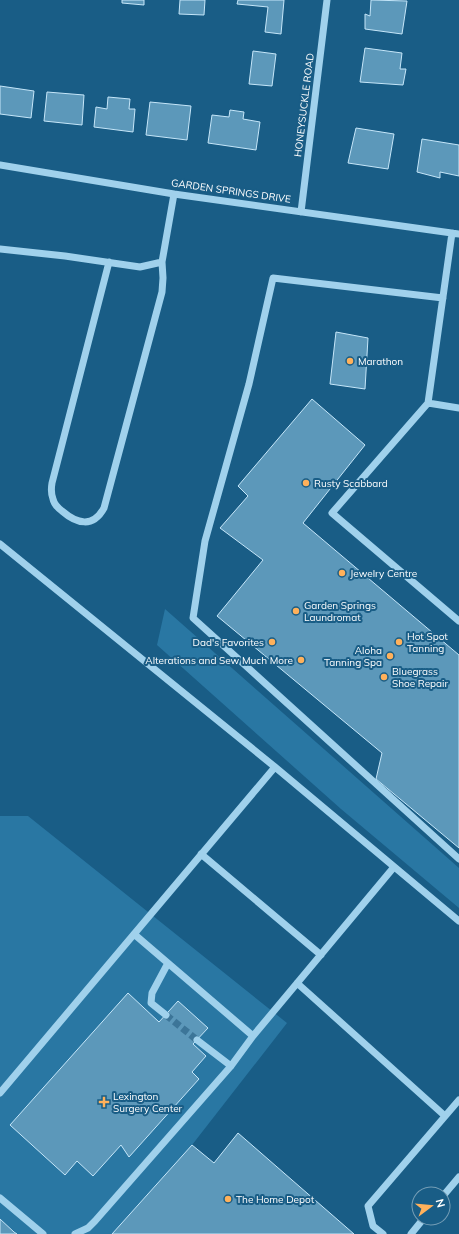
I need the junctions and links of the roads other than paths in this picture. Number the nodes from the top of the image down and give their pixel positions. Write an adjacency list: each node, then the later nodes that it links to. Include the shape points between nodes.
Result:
1 (327, 0): 4 (street, HONEYSUCKLE ROAD)
2 (0, 166): 3 (street, GARDEN SPRINGS DRIVE)
3 (174, 194): 4 (street, GARDEN SPRINGS DRIVE); 8 (street)
4 (301, 212): 5 (street, GARDEN SPRINGS DRIVE)
5 (456, 234): 9 (street)
6 (0, 249): 7 (street)
7 (109, 262): 8 (street, via 140,267); 8 (street, via 51,491 57,507 78,522 95,518 104,508 162,292)
8 (162, 262)
9 (443, 298): 10 (street); 16 (street, via 273,278 249,384 205,541 192,618)
10 (428, 402): 11 (street); 13 (street, via 332,513)
11 (459, 408)
12 (0, 544): 14 (street)
13 (459, 621)
14 (275, 767): 15 (street); 17 (street)
15 (201, 854): 19 (street); 20 (street)
16 (459, 859)
17 (394, 867): 18 (street); 20 (street)
18 (459, 922)
19 (134, 934): 21 (street); 27 (street)
20 (321, 955): 22 (street)
21 (168, 963): 23 (street, via 152,993 151,1003); 24 (street)
22 (297, 984): 24 (street); 29 (street)
23 (166, 1015)
24 (253, 1036): 26 (street)
25 (197, 1040): 26 (street)
26 (231, 1066): 35 (street, via 96,1222)
27 (0, 1092)
28 (459, 1100): 29 (street)
29 (445, 1116): 36 (street, via 368,1206 373,1226)
30 (459, 1177): 31 (street)
31 (451, 1186)
32 (0, 1198): 34 (street)
33 (418, 1226): 37 (street)
34 (43, 1234)
35 (75, 1234)
36 (383, 1234)
37 (411, 1234)

